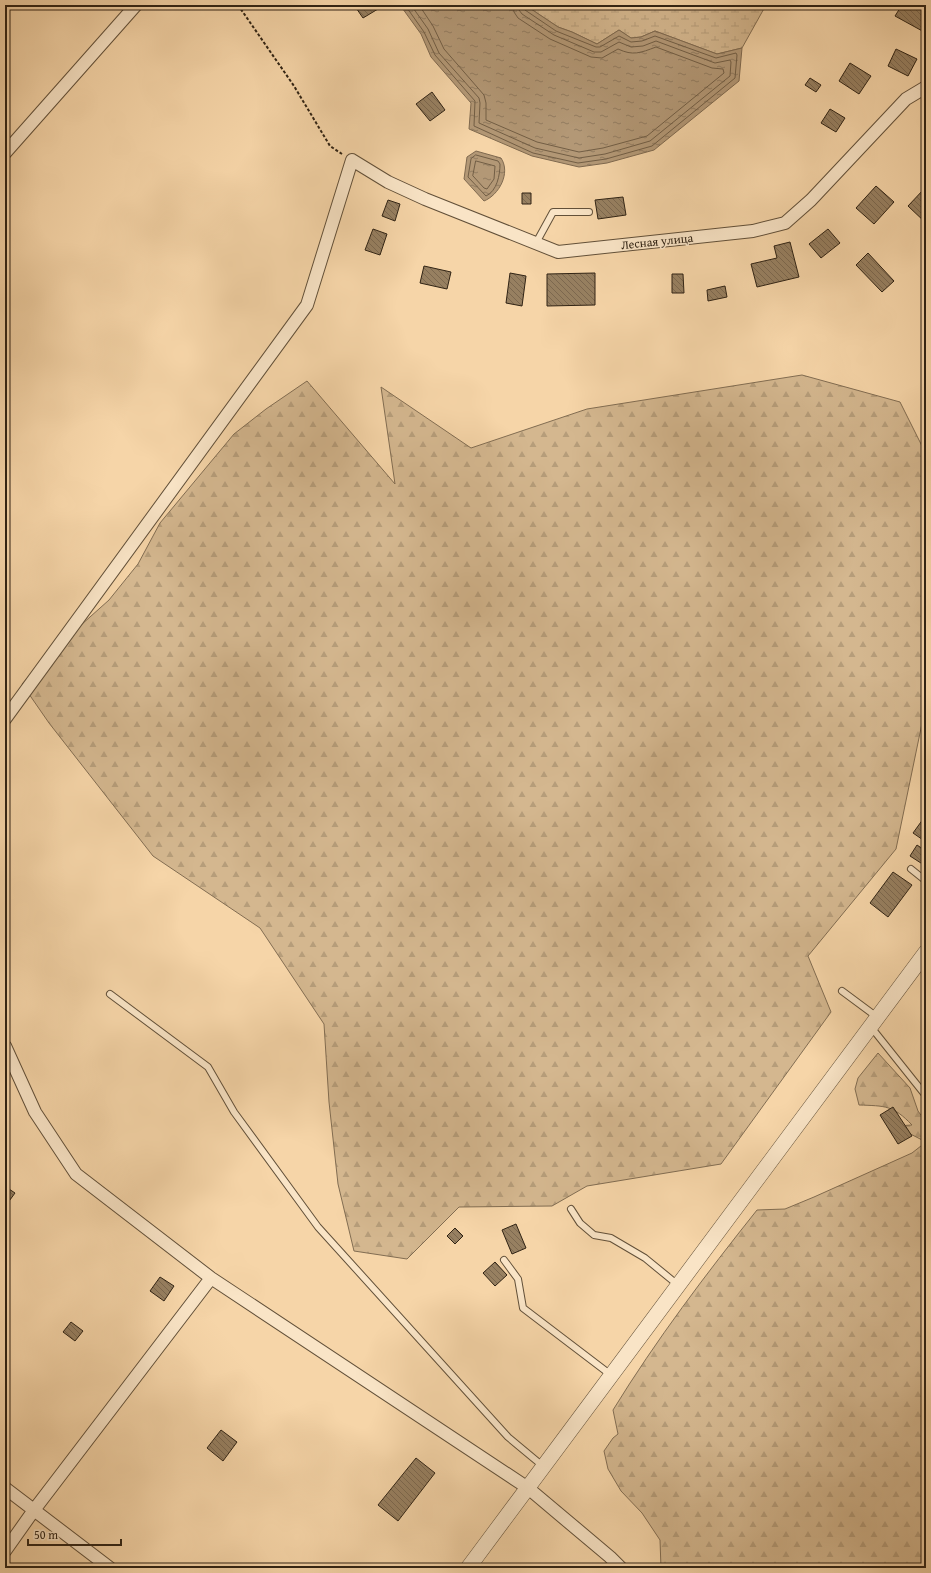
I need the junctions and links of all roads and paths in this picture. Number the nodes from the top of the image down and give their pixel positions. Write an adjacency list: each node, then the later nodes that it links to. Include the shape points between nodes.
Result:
1 (136, 5): 4 (street)
2 (238, 5): 5 (path, via 294,86 330,146)
3 (926, 86): 7 (street, Лесная улица, via 906,99 811,200 784,222 753,231 558,252)
4 (5, 153)
5 (352, 160): 7 (street, Лесная улица, via 388,182 424,199); 8 (street, via 307,305)
6 (589, 212): 7 (lane, via 553,212)
7 (536, 243)
8 (5, 719)
9 (911, 869): 10 (lane)
10 (926, 881)
11 (926, 952): 14 (street)
12 (842, 991): 14 (lane)
13 (110, 994): 22 (lane, via 208,1067 234,1112 318,1227 508,1437)
14 (874, 1022): 16 (lane); 20 (street)
15 (5, 1046): 19 (street, via 36,1112 76,1174)
16 (926, 1096)
17 (571, 1209): 20 (lane, via 580,1223 594,1235 610,1238 645,1258)
18 (504, 1260): 21 (lane, via 518,1279 523,1308)
19 (211, 1278): 24 (street); 25 (street)
20 (678, 1285): 21 (street)
21 (611, 1375): 22 (street)
22 (544, 1467): 24 (street)
23 (5, 1488): 25 (street)
24 (528, 1488): 28 (street); 29 (street)
25 (34, 1510): 26 (street); 27 (street)
26 (5, 1551)
27 (110, 1568)
28 (468, 1568)
29 (621, 1568)

